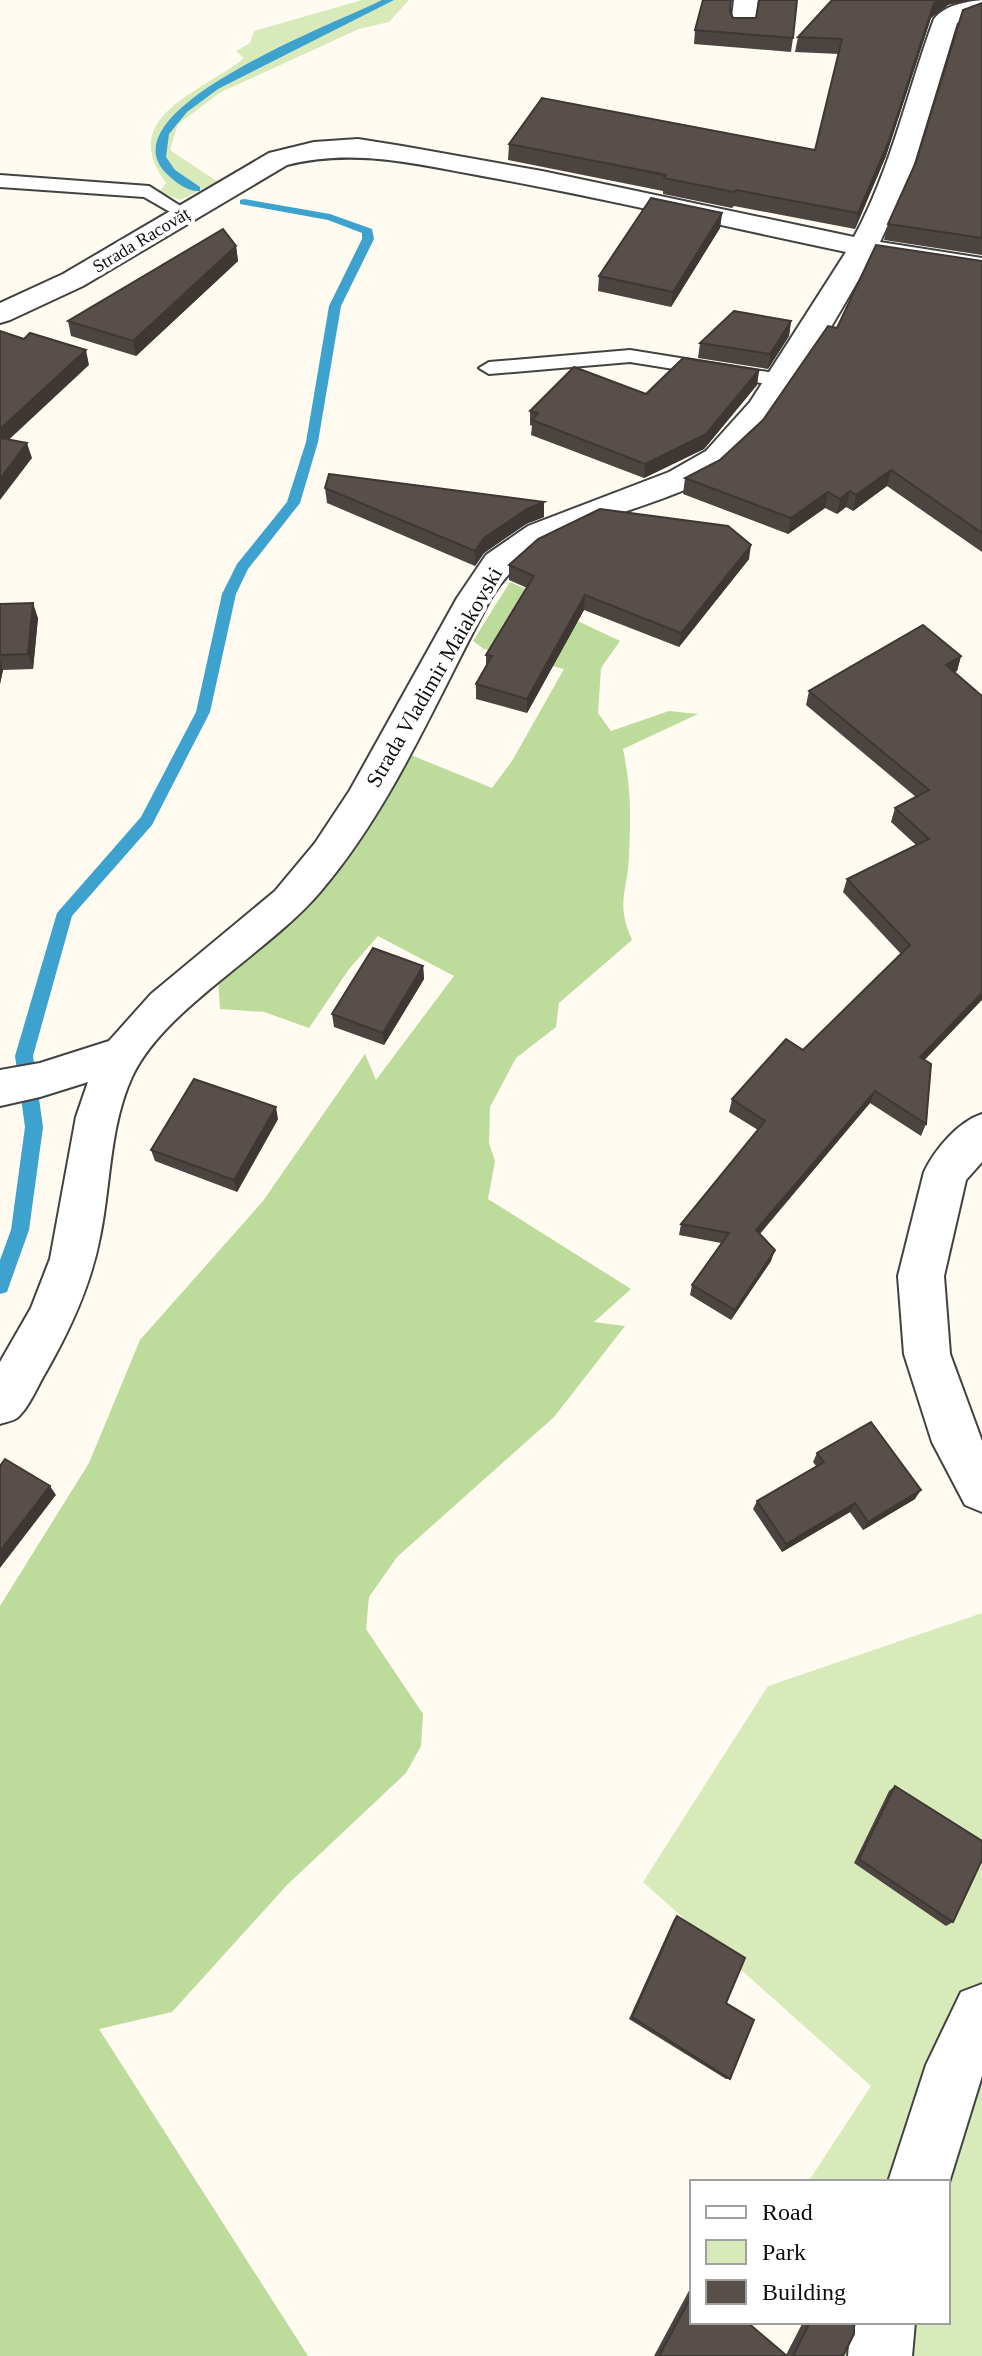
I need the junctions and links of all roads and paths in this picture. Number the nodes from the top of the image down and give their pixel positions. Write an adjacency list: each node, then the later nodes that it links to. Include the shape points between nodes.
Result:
1 (746, 0): 3 (street)
2 (982, 7): 6 (street, Strada Vladimir Maiakovski, via 946,19 895,182)
3 (743, 26)
4 (0, 181): 5 (lane, via 149,192)
5 (184, 214): 6 (street, Strada Racovăț, via 278,159 358,147 542,179); 8 (street, Strada Racovăț, via 73,280)
6 (865, 248): 7 (street, Strada Racovăț); 10 (street, Strada Vladimir Maiakovski)
7 (982, 267)
8 (0, 314)
9 (489, 368): 10 (lane, via 630,356)
10 (780, 380): 11 (street, Strada Vladimir Maiakovski, via 729,447 707,465 661,488 569,521 499,562 389,757 308,880 272,920 149,1021)
11 (123, 1054): 12 (street); 14 (street, Strada Vladimir Maiakovski, via 103,1095 78,1241 59,1298 29,1360)
12 (0, 1088)
13 (982, 1132): 15 (street, via 946,1172 921,1276 927,1354 956,1442)
14 (0, 1402)
15 (982, 1488)
16 (982, 2013): 17 (street, via 956,2065)
17 (920, 2180)
18 (883, 2324): 19 (street)
19 (880, 2356)

